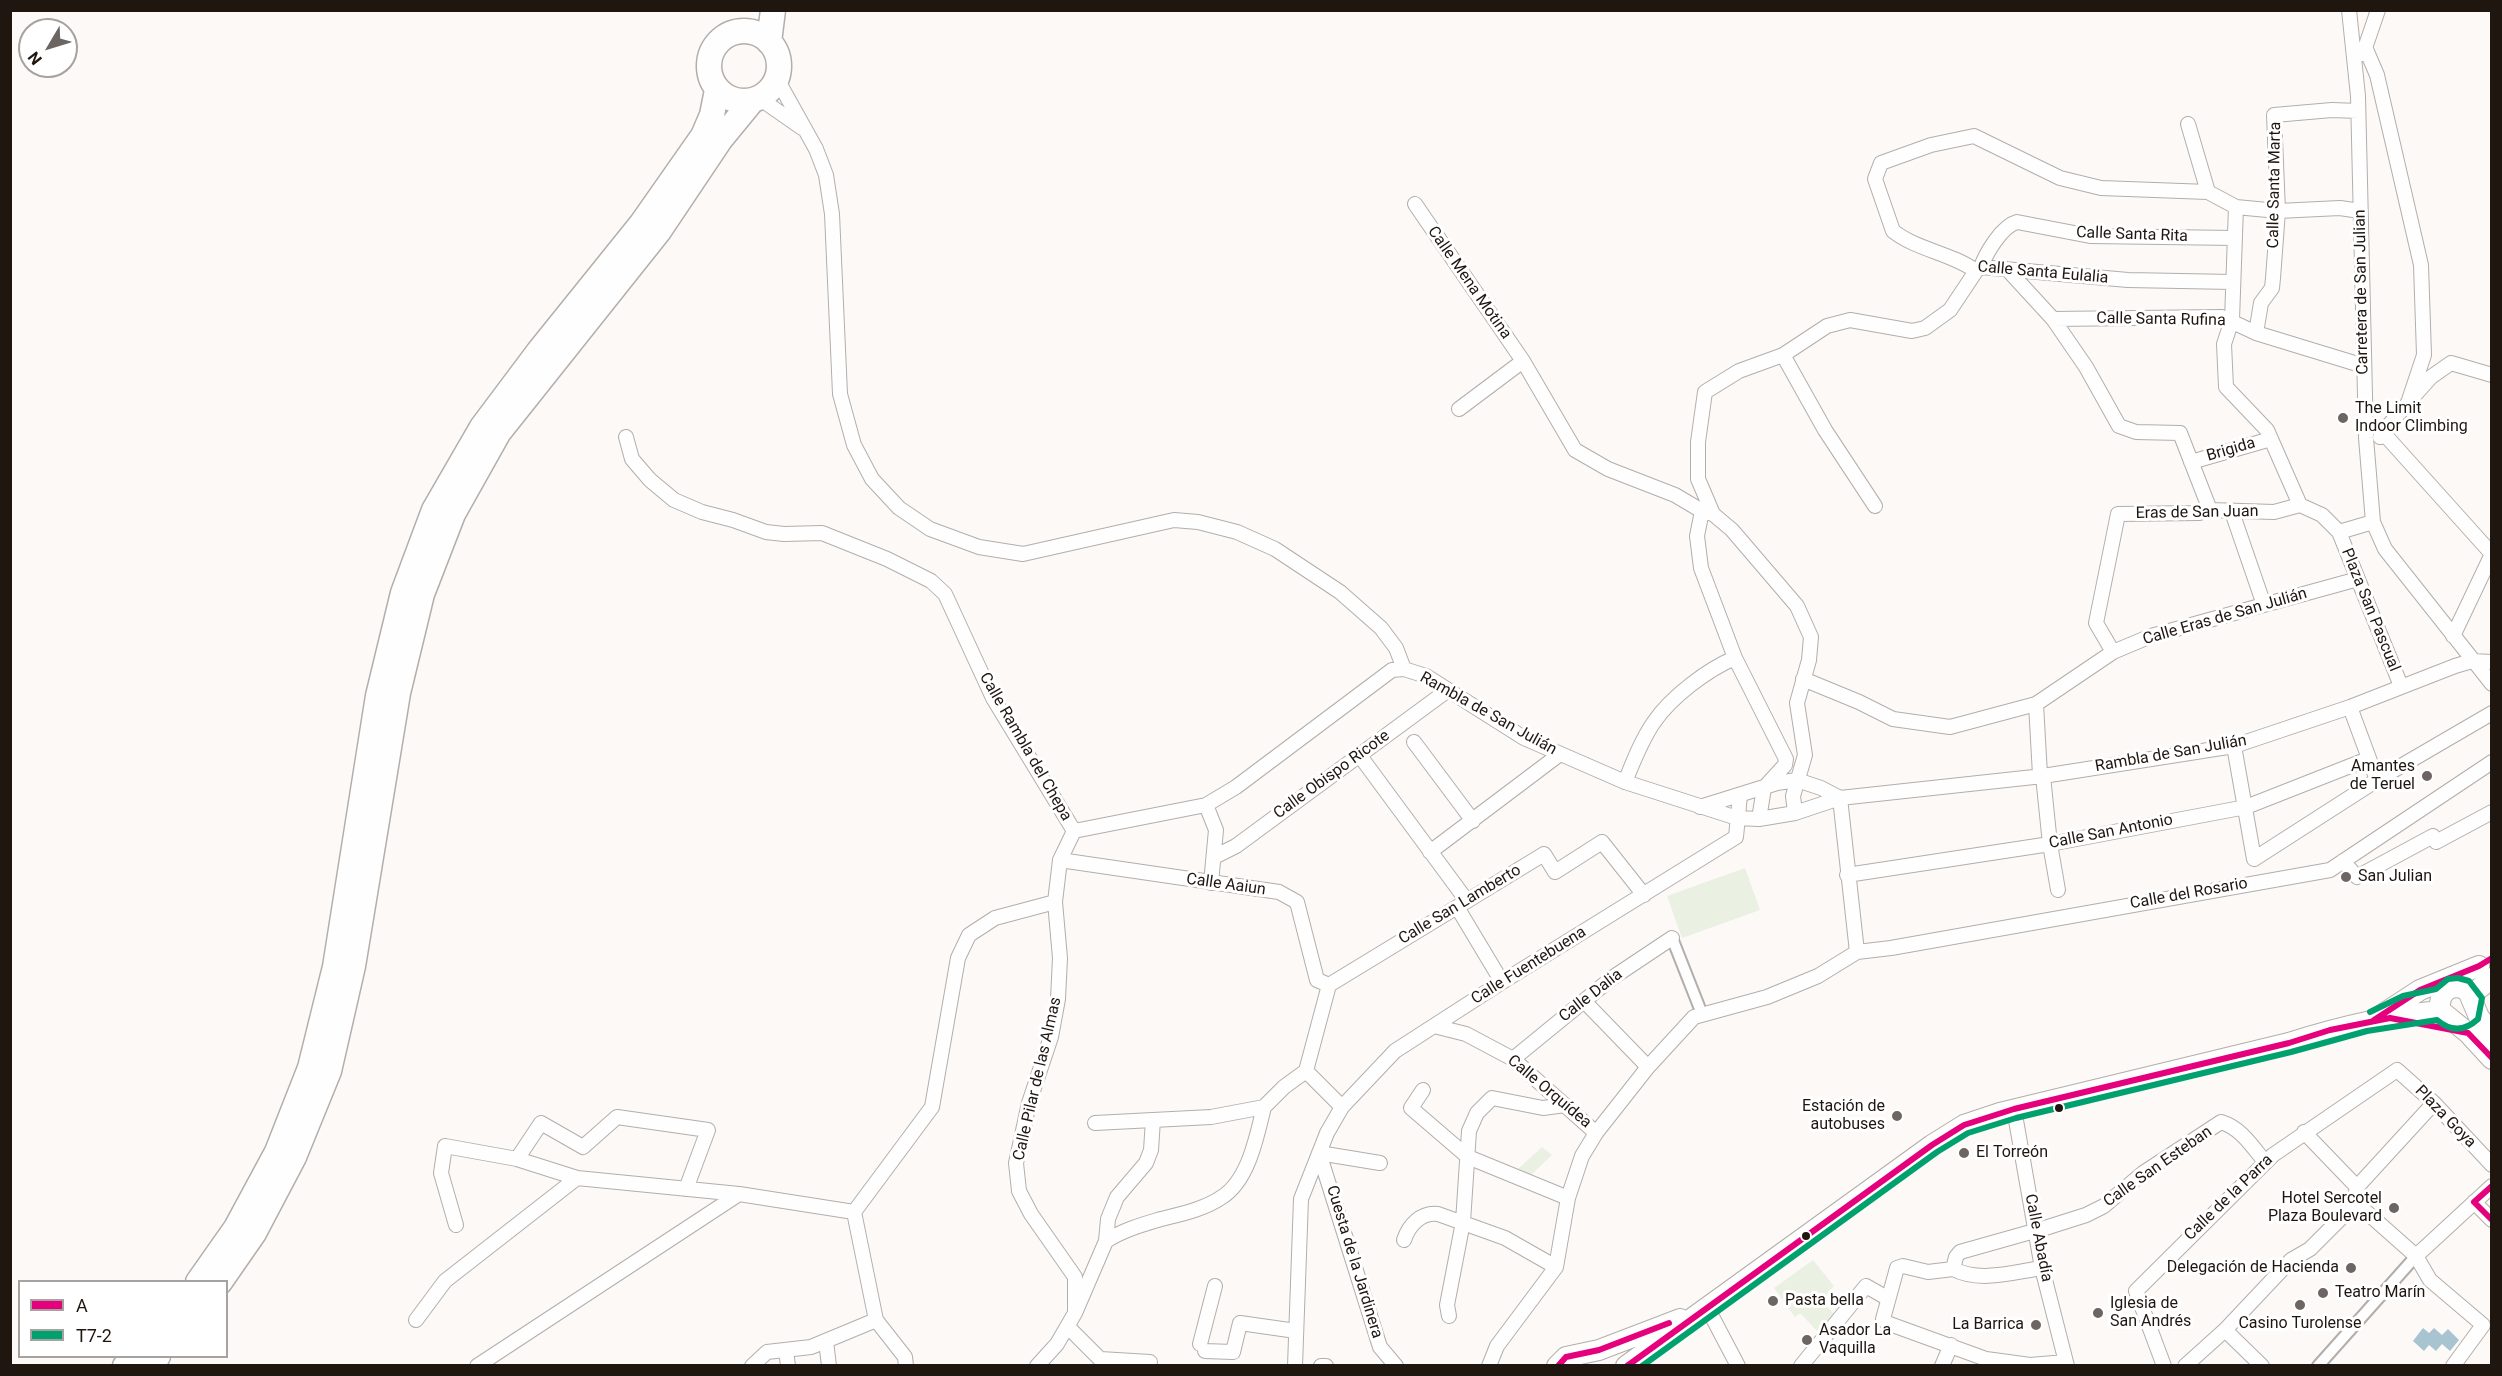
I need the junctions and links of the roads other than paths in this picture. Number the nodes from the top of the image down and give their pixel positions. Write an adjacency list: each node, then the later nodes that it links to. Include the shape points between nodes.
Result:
1 (773, 10): 5 (highway)
2 (2349, 10): 7 (street, Carretera de San Julian)
3 (2378, 10): 6 (street, Carretera de San Julian)
4 (743, 21): 5 (highway); 9 (highway, via 722,38 709,56 708,68)
5 (769, 42): 8 (highway, via 778,59)
6 (2365, 47): 7 (street, Carretera de San Julian); 30 (street, via 2377,75 2421,265 2424,355)
7 (2357, 76): 11 (street, Carretera de San Julian)
8 (777, 79): 10 (highway); 13 (street, Rambla de San Julián)
9 (717, 90): 10 (highway, via 733,100); 146 (highway, via 703,136 642,223 482,427 434,510 403,593 378,696 335,967 310,1068 277,1152 236,1228)
10 (756, 100): 13 (street); 147 (highway, via 720,140 659,231 500,432 453,514 422,594 398,693 353,966 328,1071 294,1157 254,1233)
11 (2358, 111): 17 (street, Calle Santa Marta, via 2274,115); 18 (street, Carretera de San Julian)
12 (2188, 124): 14 (street)
13 (806, 131): 52 (street, Rambla de San Julián, via 826,175 832,214 840,394 854,445 872,479 899,508 930,529 969,544 1023,554 1174,520 1238,532 1275,549 1340,592 1381,628 1396,648)
14 (2208, 192): 16 (street); 20 (street, Calle Santa Eulalia, via 2101,188 2060,178 1974,136 1931,145 1878,167 1875,179 1893,231)
15 (1415, 204): 27 (street, Calle Mena Motina)
16 (2236, 207): 17 (street); 19 (street)
17 (2277, 211): 18 (street); 25 (street, Calle Santa Marta, via 2272,288 2261,303)
18 (2360, 211): 28 (street, Carretera de San Julian)
19 (2235, 238): 20 (street, Calle Santa Rita, via 2091,236 2017,222 1990,248); 22 (street)
20 (1978, 269): 21 (street, Calle Santa Eulalia); 26 (street, via 1950,310 1925,328 1911,331 1850,320 1827,326)
21 (2007, 269): 22 (street, Calle Santa Eulalia, via 2116,280); 23 (street)
22 (2233, 282): 24 (street)
23 (2053, 319): 24 (street, Calle Santa Rufina, via 2222,317); 36 (street, via 2119,426 2136,432 2180,433)
24 (2232, 321): 25 (street, Calle Santa Rufina); 35 (street, via 2224,344 2226,387)
25 (2256, 333): 28 (street, Calle Santa Rufina)
26 (1783, 355): 38 (street, via 1824,430); 40 (street, via 1739,372 1705,392 1698,479)
27 (1523, 361): 31 (street); 40 (street, Calle Mena Motina, via 1575,450 1608,469)
28 (2364, 366): 34 (street, Carretera de San Julian)
29 (2492, 375): 30 (street, via 2451,363 2431,377)
30 (2408, 403): 32 (street, via 2388,426)
31 (1459, 409)
32 (2386, 436): 34 (street); 44 (street)
33 (626, 437): 81 (street, Calle Rambla del Chepa, via 632,459 674,500 766,532 822,533 922,577 945,594 993,698)
34 (2366, 438): 42 (street, Carretera de San Julian)
35 (2271, 439): 36 (street, Brigida); 37 (street)
36 (2191, 462): 39 (street)
37 (2300, 505): 41 (street, Eras de San Juan, via 2274,512); 43 (street, via 2322,515)
38 (1875, 506)
39 (2211, 510): 41 (street, Eras de San Juan); 48 (street, Eras de San Juan, via 2118,514 2096,622)
40 (1708, 512): 49 (street, via 1697,536 1701,568); 53 (street, Calle Mena Motina, via 1732,530 1797,606 1811,637)
41 (2232, 512): 46 (street)
42 (2373, 522): 43 (street, Plaza San Pascual); 47 (street, Carretera de San Julian, via 2385,549)
43 (2339, 532): 45 (street, Plaza San Pascual)
44 (2491, 554): 47 (street)
45 (2358, 579): 46 (street, Calle Eras de San Julián); 55 (street, Plaza San Pascual)
46 (2264, 605): 48 (street, Calle Eras de San Julián, via 2151,636)
47 (2453, 636): 50 (street, Carretera de San Julian)
48 (2113, 652): 57 (street, Calle Eras de San Julián)
49 (1735, 658): 69 (street, via 1708,671 1654,721); 70 (street, via 1786,759)
50 (2472, 661): 51 (street, Rambla de San Julián); 54 (street, Carretera de San Julian); 55 (street, Rambla de San Julián)
51 (2492, 662)
52 (1404, 669): 56 (street, Rambla de San Julián, via 1426,676); 73 (street, Calle Rambla del Chepa, via 1392,670 1236,787)
53 (1803, 679): 57 (street, Calle Eras de San Julián, via 1893,719 1950,727); 67 (street, Calle Mena Motina, via 1797,703 1805,755)
54 (2492, 684)
55 (2401, 686): 58 (street, Rambla de San Julián)
56 (1448, 690): 62 (street, Rambla de San Julián, via 1524,738); 63 (street, Calle Obispo Ricote)
57 (2036, 704): 66 (street)
58 (2350, 707): 61 (street, Rambla de San Julián); 64 (street)
59 (2492, 713): 68 (street)
60 (1414, 742): 80 (street)
61 (2234, 746): 66 (street, Rambla de San Julián); 75 (street)
62 (1560, 754): 69 (street, Rambla de San Julián); 80 (street)
63 (1360, 756): 83 (street); 84 (street, Calle Obispo Ricote, via 1236,846)
64 (2368, 759): 68 (street); 75 (street, Calle San Antonio)
65 (2492, 762): 86 (street, Calle del Rosario)
66 (2041, 776): 72 (street, Rambla de San Julián); 82 (street)
67 (1797, 780): 70 (street); 72 (street); 77 (street, Calle Mena Motina, via 1793,796)
68 (2378, 780): 75 (street, via 2254,859)
69 (1625, 782): 74 (street, Rambla de San Julián)
70 (1764, 788): 71 (street); 79 (street)
71 (1740, 795): 74 (street); 78 (street, Calle Fuentebuena)
72 (1840, 798): 77 (street, Rambla de San Julián); 87 (street)
73 (1206, 805): 81 (street, Calle Rambla del Chepa); 84 (street, via 1216,830)
74 (1700, 807): 78 (street, Rambla de San Julián)
75 (2246, 807): 82 (street, Calle San Antonio)
76 (2492, 812): 86 (street, via 2357,877)
77 (1795, 813): 79 (street, Rambla de San Julián)
78 (1737, 818): 79 (street, Rambla de San Julián); 90 (street, Calle Fuentebuena, via 1736,837)
79 (1759, 819)
80 (1473, 821): 83 (street)
81 (1074, 831): 85 (street, Calle Pilar de las Almas)
82 (2050, 844): 87 (street, Calle San Antonio); 89 (street)
83 (1430, 852): 92 (street)
84 (1214, 857): 88 (street)
85 (1060, 860): 88 (street, Calle Aaiun); 91 (street, Calle Pilar de las Almas)
86 (2343, 861): 94 (street, Calle del Rosario, via 2330,870)
87 (1847, 875): 94 (street)
88 (1211, 883): 97 (street, Calle Aaiun, via 1279,892 1297,902 1317,980)
89 (2058, 890)
90 (1644, 895): 92 (street, Calle San Lamberto, via 1602,842 1555,872 1544,854); 96 (street, Calle Fuentebuena)
91 (1055, 902): 135 (street, via 994,918 969,935 958,958 932,1107); 151 (street, Calle Pilar de las Almas, via 1060,958 1058,999 1016,1163 1019,1191 1075,1277)
92 (1462, 904): 96 (street); 97 (street, Calle San Lamberto)
93 (1672, 938): 99 (street, Calle Dalia); 101 (street)
94 (1857, 952): 101 (street, via 1818,976 1767,997)
95 (2487, 970): 98 (main road); 102 (main road, via 2420,990)
96 (1502, 982): 103 (street, Calle Fuentebuena)
97 (1329, 985): 110 (street)
98 (2468, 995): 100 (main road, via 2448,989); 100 (main road, via 2470,1014 2466,1018 2460,1020); 105 (main road)
99 (1584, 1001): 106 (street, Calle Dalia); 108 (street)
100 (2444, 1009): 102 (main road); 104 (main road)
101 (1702, 1014): 108 (street, via 1694,1017)
102 (2382, 1017): 104 (main road); 116 (main road)
103 (1434, 1026): 106 (street, Calle Orquídea, via 1466,1034); 115 (street, Calle Fuentebuena, via 1395,1051)
104 (2468, 1033): 107 (main road)
105 (2492, 1033)
106 (1513, 1059): 113 (street, Calle Orquídea)
107 (2492, 1059)
108 (1648, 1067): 120 (street)
109 (2397, 1070): 112 (street, Plaza Goya); 119 (street, Calle de la Parra)
110 (1306, 1071): 114 (street); 115 (street)
111 (1423, 1090): 122 (street, via 1411,1108)
112 (2434, 1103): 126 (street, Plaza Goya); 129 (street)
113 (1565, 1105): 120 (street, Calle Orquídea); 122 (street, via 1543,1108 1492,1098 1469,1131)
114 (1264, 1107): 117 (street, via 1211,1117); 141 (street, via 1253,1153 1224,1197 1122,1231)
115 (1342, 1107): 121 (street, Calle Fuentebuena)
116 (2014, 1109): 139 (street, Calle Abadía); 150 (main road, via 1964,1125 1932,1144)
117 (1154, 1120): 118 (street); 141 (street, Calle Pilar de las Almas, via 1146,1163 1117,1197 1108,1219)
118 (1095, 1123)
119 (2304, 1132): 124 (street, Calle de la Parra); 129 (street)
120 (1596, 1133): 132 (street, via 1582,1156)
121 (1319, 1153): 125 (street); 157 (street, Calle Fuentebuena, via 1301,1199); 171 (street, Cuesta de la Jardinera, via 1380,1347)
122 (1468, 1157): 132 (street); 137 (street)
123 (517, 1159): 127 (street); 130 (street, via 541,1123 583,1147 617,1117 708,1130); 138 (street, via 446,1146 441,1173)
124 (2265, 1162): 139 (street, Calle San Esteban, via 2245,1137 2221,1122 2143,1173 2104,1206); 178 (street, Calle de la Parra, via 2136,1291)
125 (1380, 1163)
126 (2492, 1165)
127 (577, 1178): 130 (street); 153 (street, via 445,1281)
128 (2492, 1186): 134 (street)
129 (2357, 1187): 133 (street)
130 (686, 1189): 131 (street)
131 (739, 1194): 135 (street); 164 (street)
132 (1568, 1198): 143 (street)
133 (2354, 1201): 142 (street); 156 (street)
134 (2474, 1202): 136 (street); 142 (street)
135 (854, 1212): 154 (street)
136 (2492, 1220)
137 (1463, 1222): 140 (street, via 1428,1214 1411,1226); 143 (street, via 1505,1238); 152 (street, via 1447,1305)
138 (456, 1225)
139 (2036, 1229): 144 (street, Calle Abadía); 145 (street, via 1960,1252)
140 (1404, 1240)
141 (1106, 1241): 151 (street, Calle Pilar de las Almas)
142 (2415, 1256): 181 (street); 182 (street, via 2430,1280 2483,1325)
143 (1556, 1267): 172 (street, via 1497,1346)
144 (2042, 1268): 145 (street, via 1991,1276 1964,1275); 163 (street, Calle Abadía)
145 (1953, 1269): 149 (street, via 1928,1272 1900,1266)
146 (199, 1280)
147 (221, 1280)
148 (1215, 1286): 157 (street, via 1203,1348 1233,1352 1240,1323)
149 (1887, 1298): 159 (street, via 1883,1314 1887,1323); 176 (street, via 1866,1286)
150 (1708, 1309): 161 (main road, via 1599,1350); 174 (main road); 175 (street)
151 (1075, 1313): 155 (street, Calle Pilar de las Almas)
152 (1449, 1316)
153 (417, 1320)
154 (876, 1320): 158 (street); 168 (street, via 905,1357)
155 (1068, 1327): 162 (street, via 1100,1359); 169 (street, Calle Pilar de las Almas)
156 (2225, 1330): 179 (street); 180 (street)
157 (1296, 1331): 170 (street, Calle Fuentebuena)
158 (826, 1341): 160 (street); 167 (street)
159 (1951, 1345): 163 (street, via 1986,1359 2030,1365); 177 (street)
160 (786, 1350): 165 (street, via 767,1352); 166 (street)
161 (1586, 1361): 173 (main road, via 1566,1357)
162 (1150, 1362)
163 (2067, 1364)
164 (477, 1365)
165 (752, 1365)
166 (788, 1365)
167 (829, 1365)
168 (906, 1365)
169 (1037, 1365)
170 (1295, 1365)
171 (1396, 1365)
172 (1490, 1365)
173 (1557, 1365)
174 (1626, 1365)
175 (1738, 1365)
176 (1801, 1365)
177 (1942, 1365)
178 (2164, 1365)
179 (2185, 1365)
180 (2262, 1365)
181 (2318, 1365)
182 (2453, 1365)

